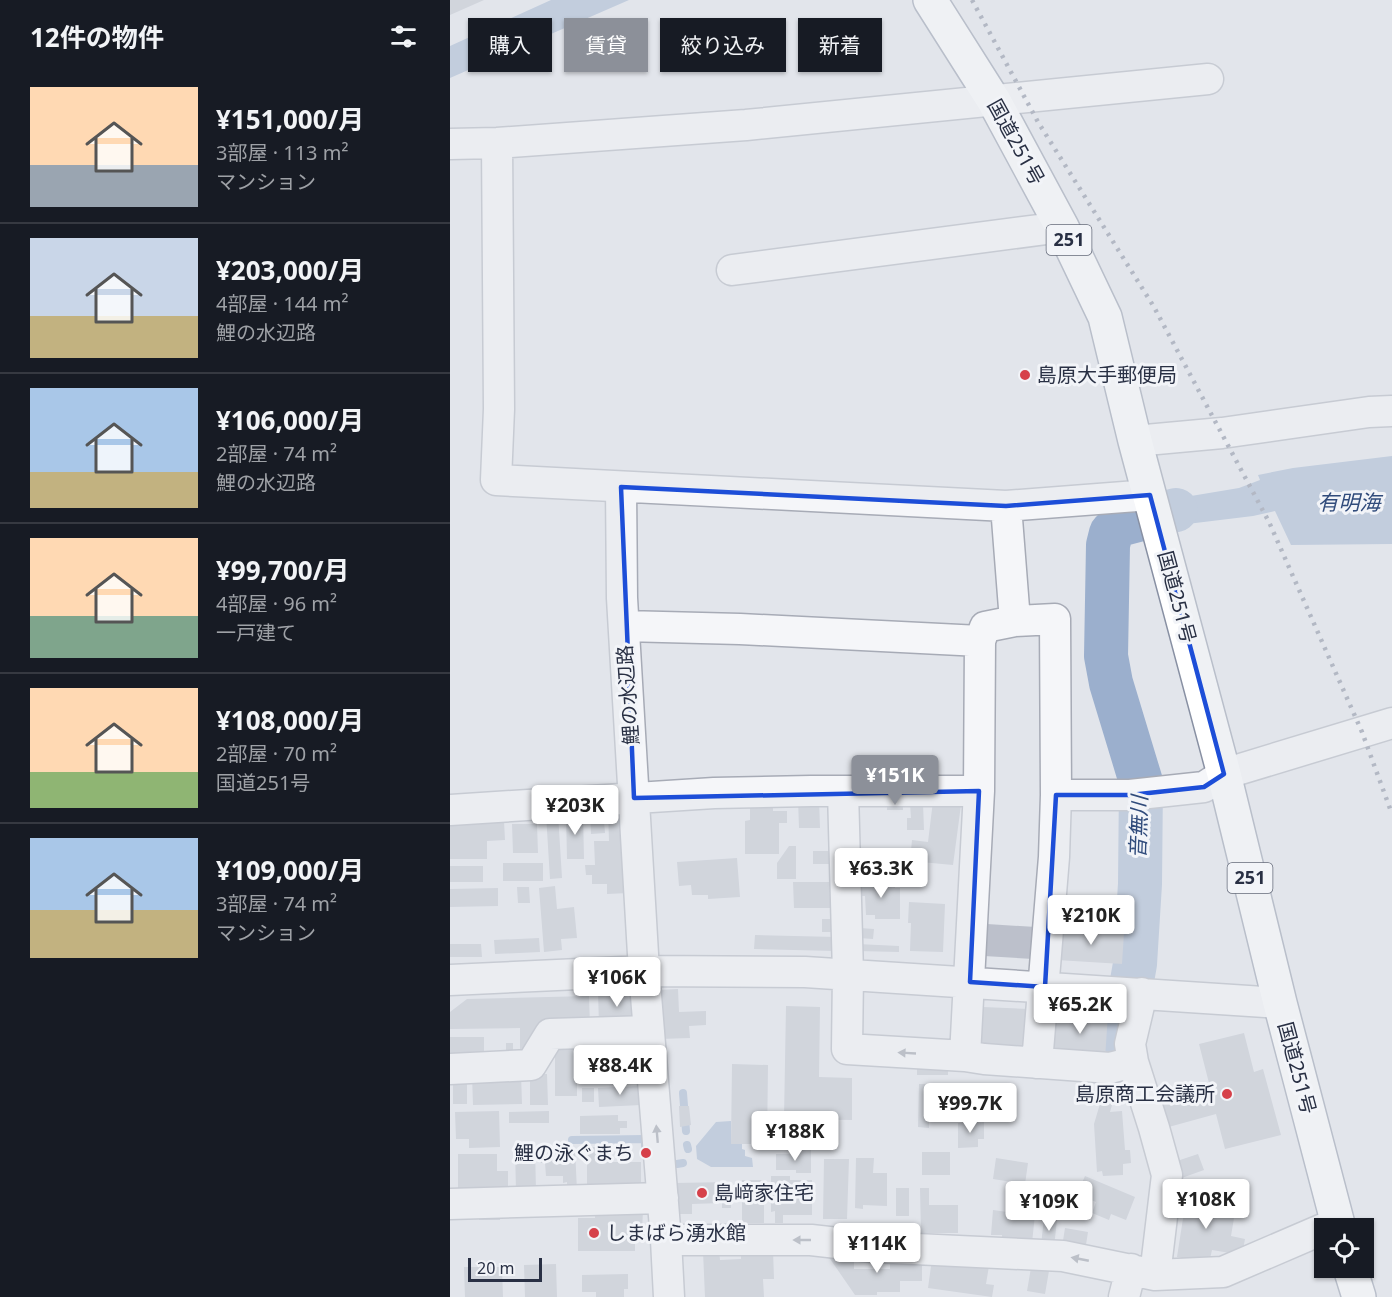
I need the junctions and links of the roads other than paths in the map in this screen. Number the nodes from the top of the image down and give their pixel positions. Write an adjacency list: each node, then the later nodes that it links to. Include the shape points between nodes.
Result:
1 (930, 0): 3 (highway, 国道251号 / 251)
2 (1208, 78): 3 (street)
3 (994, 101): 4 (street, via 746,125); 6 (highway, 国道251号 / 251)
4 (497, 143): 5 (street); 10 (street, via 496,480)
5 (450, 144)
6 (1062, 227): 7 (street); 9 (highway, 国道251号 / 251, via 1105,317)
7 (732, 270)
8 (1392, 411): 9 (street)
9 (1135, 441): 12 (highway, 国道251号 / 251)
10 (621, 487): 11 (street); 14 (street, 鯉の水辺路)
11 (1006, 506): 12 (street); 13 (street)
12 (1154, 509): 17 (highway, 国道251号 / 251)
13 (1015, 621): 15 (street, via 985,627); 20 (street, via 1054,619)
14 (624, 626): 15 (street); 21 (street, 鯉の水辺路)
15 (980, 641): 19 (street)
16 (1392, 723): 17 (street)
17 (1224, 774): 20 (street, via 1204,787 1130,795); 29 (highway, 国道251号 / 251)
18 (843, 791): 19 (street); 21 (street); 24 (street)
19 (979, 791): 26 (street)
20 (1056, 795): 27 (street)
21 (634, 798): 22 (street); 23 (street, 鯉の水辺路)
22 (450, 810)
23 (644, 971): 24 (street); 25 (street); 30 (street, 鯉の水辺路)
24 (848, 974): 26 (street); 31 (street, one-way to 24, via 847,1049)
25 (450, 980)
26 (970, 982): 27 (street); 31 (street)
27 (1045, 987): 28 (street); 32 (street)
28 (1127, 993): 29 (street); 33 (street, via 1131,1044)
29 (1280, 1004): 37 (highway, 国道251号 / 251)
30 (649, 1031): 34 (street, via 550,1034 531,1065); 35 (street, 鯉の水辺路, one-way to 30)
31 (965, 1056): 32 (street)
32 (1037, 1063): 33 (street)
33 (1121, 1065): 40 (street, via 1154,1128 1167,1175)
34 (450, 1069)
35 (663, 1198): 36 (street); 39 (street, 鯉の水辺路)
36 (450, 1204)
37 (1336, 1218)
38 (1314, 1236): 40 (street, via 1223,1272)
39 (666, 1240): 40 (street, one-way to 39, via 1063,1256 873,1247 811,1239); 42 (street, 鯉の水辺路)
40 (1140, 1278)
41 (1353, 1278): 43 (highway)
42 (669, 1297)
43 (1359, 1297)

